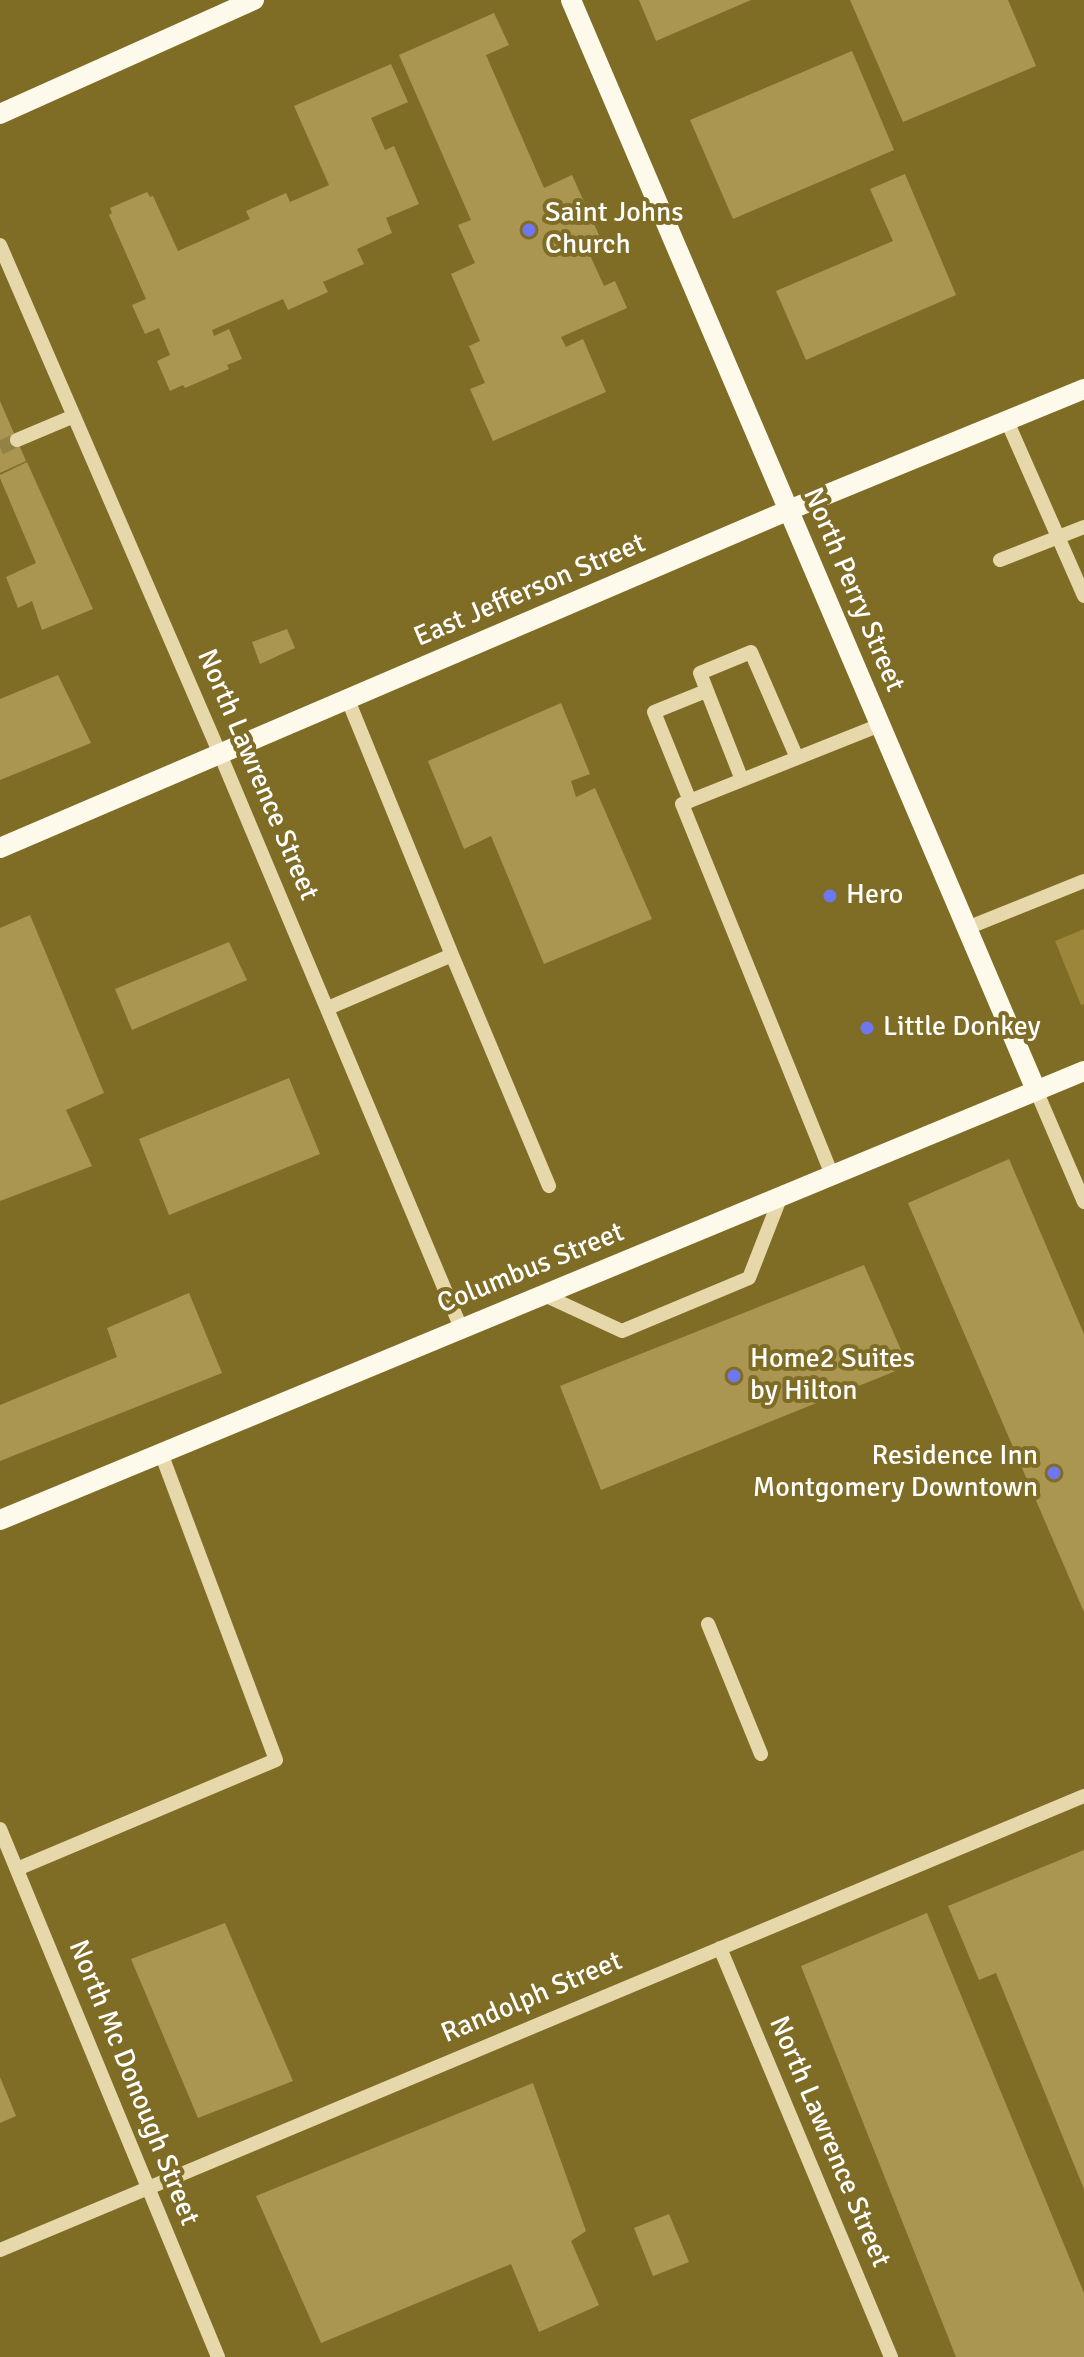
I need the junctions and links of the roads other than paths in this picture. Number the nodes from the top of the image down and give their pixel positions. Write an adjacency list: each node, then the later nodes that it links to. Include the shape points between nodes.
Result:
1 (254, 0): 3 (main road)
2 (571, 0): 9 (main road, North Perry Street)
3 (0, 114)
4 (0, 245): 6 (street, North Lawrence Street)
5 (1084, 389): 7 (main road, East Jefferson Street)
6 (74, 416): 8 (street); 17 (street, North Lawrence Street)
7 (1007, 421): 9 (main road, East Jefferson Street); 11 (street)
8 (17, 440)
9 (789, 510): 15 (main road, East Jefferson Street); 16 (main road, North Perry Street)
10 (1084, 527): 11 (street)
11 (1060, 537): 12 (street); 13 (street)
12 (1000, 560)
13 (1084, 596)
14 (706, 691): 18 (street, via 700,673 751,652); 19 (street); 20 (street, via 654,712)
15 (348, 700): 17 (main road, East Jefferson Street); 24 (street)
16 (880, 725): 18 (street); 23 (main road, North Perry Street)
17 (220, 754): 21 (main road, East Jefferson Street); 25 (street, North Lawrence Street)
18 (797, 758): 19 (street)
19 (742, 780): 20 (street)
20 (686, 802): 28 (street)
21 (0, 848)
22 (1084, 881): 23 (street)
23 (967, 928): 27 (main road, North Perry Street)
24 (452, 955): 25 (street); 29 (street)
25 (328, 1008): 33 (street, North Lawrence Street)
26 (1084, 1071): 27 (main road, Columbus Street)
27 (1036, 1090): 28 (main road, Columbus Street); 31 (street, North Perry Street)
28 (832, 1175): 30 (main road, Columbus Street)
29 (549, 1186)
30 (781, 1196): 32 (main road, Columbus Street); 32 (street, via 749,1278 622,1331)
31 (1084, 1202)
32 (542, 1294): 33 (main road, Columbus Street)
33 (461, 1328): 34 (main road, Columbus Street)
34 (161, 1453): 35 (main road, Columbus Street); 40 (street, via 276,1760)
35 (0, 1520)
36 (708, 1624): 37 (street)
37 (761, 1754)
38 (1084, 1796): 41 (street, Randolph Street)
39 (0, 1829): 40 (street, North Mc Donough Street)
40 (17, 1869): 42 (street, North Mc Donough Street)
41 (720, 1948): 42 (street, Randolph Street); 45 (street, North Lawrence Street)
42 (149, 2186): 43 (street, Randolph Street); 44 (street, North Mc Donough Street)
43 (0, 2250)
44 (218, 2357)
45 (891, 2357)

